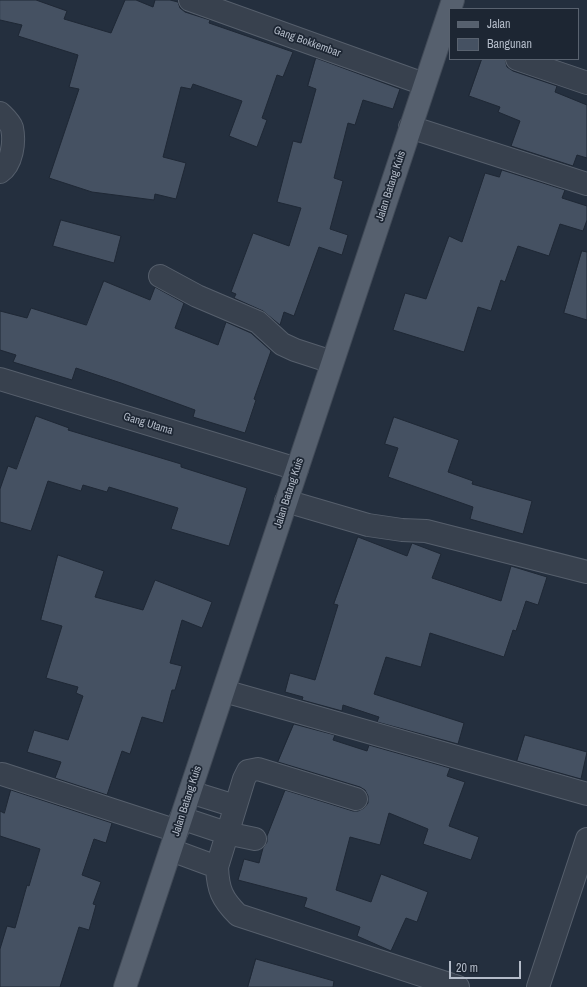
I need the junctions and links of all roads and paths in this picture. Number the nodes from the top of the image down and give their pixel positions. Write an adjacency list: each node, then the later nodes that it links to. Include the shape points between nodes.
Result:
1 (190, 0): 6 (street, Gang Bokkembar)
2 (449, 20): 3 (main road, Jalan Batang Kuis)
3 (446, 35): 6 (main road, Jalan Batang Kuis)
4 (520, 60): 5 (street)
5 (587, 83)
6 (424, 84): 8 (main road, Jalan Batang Kuis)
7 (0, 113): 9 (street, via 10,124 12,138 10,162)
8 (410, 128): 10 (street); 12 (main road, Jalan Batang Kuis)
9 (0, 172)
10 (587, 184)
11 (160, 276): 12 (street, via 197,296 258,322 282,344)
12 (332, 362): 14 (main road, Jalan Batang Kuis)
13 (0, 379): 14 (street, Gang Utama)
14 (297, 469): 15 (main road, Jalan Batang Kuis)
15 (286, 501): 16 (street, via 368,525 426,531); 17 (main road, Jalan Batang Kuis)
16 (587, 572)
17 (224, 691): 19 (street); 20 (main road, Jalan Batang Kuis)
18 (2, 774): 23 (street)
19 (587, 794)
20 (213, 799): 21 (street, via 248,771 258,769); 22 (street); 23 (main road, Jalan Batang Kuis)
21 (356, 799)
22 (217, 830): 23 (street); 24 (street); 26 (street)
23 (176, 833): 26 (street); 27 (main road, Jalan Batang Kuis)
24 (255, 838)
25 (587, 839): 29 (street)
26 (217, 867): 28 (street, via 218,885 226,903 238,915)
27 (125, 987)
28 (458, 987)
29 (538, 987)

